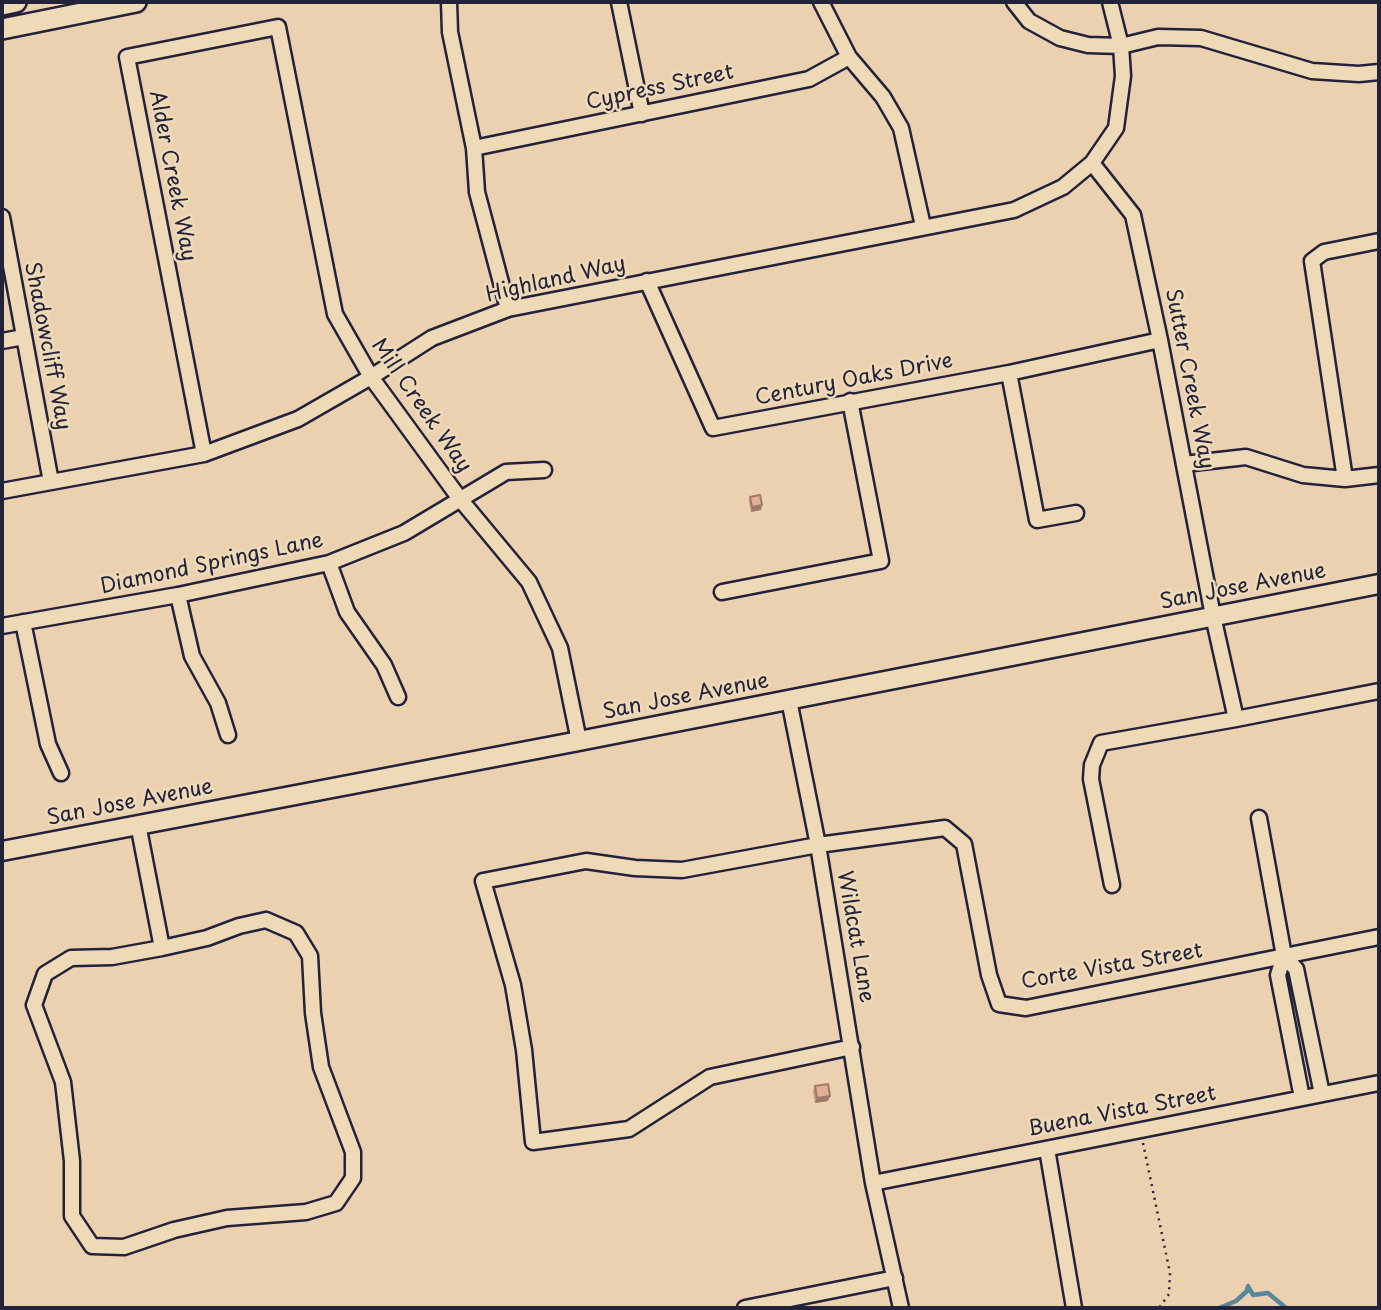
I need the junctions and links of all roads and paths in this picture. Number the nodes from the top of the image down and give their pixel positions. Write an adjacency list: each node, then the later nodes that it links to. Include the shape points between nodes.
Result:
1 (16, 2): 8 (main road)
2 (449, 2): 15 (street, via 450,32)
3 (619, 2): 14 (street)
4 (821, 2): 12 (street)
5 (1014, 2): 11 (street, via 1029,21 1060,38)
6 (1110, 2): 11 (street, Highland Way)
7 (128, 3): 10 (main road)
8 (2, 5)
9 (278, 27): 26 (street, Mill Creek Way, via 335,314); 28 (street, Alder Creek Way, via 127,57)
10 (2, 29)
11 (1121, 46): 13 (street, via 1158,37 1201,38 1312,71); 16 (street, Highland Way, via 1123,76 1116,128)
12 (849, 57): 14 (street, Cypress Street, via 809,79); 18 (street, via 883,97 901,128)
13 (1379, 72)
14 (642, 114): 15 (street, Cypress Street)
15 (474, 148): 21 (street, via 477,192)
16 (1092, 163): 18 (street, Highland Way, via 1063,187 1014,210); 24 (street, Sutter Creek Way, via 1133,215)
17 (2, 217): 22 (street, Shadowcliff Way)
18 (923, 226): 20 (street, Highland Way)
19 (1379, 241): 32 (street, via 1324,252 1311,261)
20 (646, 281): 21 (street, Highland Way); 27 (street, Century Oaks Drive, via 713,428)
21 (508, 309): 26 (street, Highland Way, via 432,338)
22 (24, 337): 23 (street); 33 (street, Shadowcliff Way)
23 (2, 341)
24 (1160, 341): 25 (street, Century Oaks Drive); 29 (street, Sutter Creek Way)
25 (1009, 373): 27 (street, Century Oaks Drive); 36 (street, via 1037,520)
26 (371, 377): 28 (street, Highland Way, via 298,419); 35 (street, Mill Creek Way)
27 (850, 401): 39 (street, via 881,561)
28 (204, 454): 33 (street, Highland Way)
29 (1185, 464): 32 (street, via 1246,457 1303,475); 41 (street, Sutter Creek Way)
30 (544, 471): 35 (street, Diamond Springs Lane, via 506,472)
31 (1379, 475): 32 (street)
32 (1345, 479)
33 (51, 482): 34 (street, Highland Way)
34 (2, 491)
35 (460, 499): 37 (street, Diamond Springs Lane, via 404,533); 49 (street, Mill Creek Way, via 529,582 560,648)
36 (1076, 513)
37 (328, 563): 40 (street, Diamond Springs Lane); 45 (street, via 347,612 384,665)
38 (1379, 584): 41 (street, San Jose Avenue)
39 (722, 592)
40 (178, 595): 42 (street, Diamond Springs Lane); 48 (street, via 192,656 218,703)
41 (1213, 617): 46 (street, San Jose Avenue); 47 (street, Sutter Creek Way)
42 (23, 622): 43 (street, Diamond Springs Lane); 50 (street, via 48,744)
43 (2, 626)
44 (1379, 691): 47 (street)
45 (398, 698)
46 (789, 700): 49 (street, San Jose Avenue); 53 (street, Wildcat Lane)
47 (1236, 719): 55 (street, via 1101,743 1091,779)
48 (229, 735)
49 (579, 741): 52 (street, San Jose Avenue)
50 (61, 774)
51 (1259, 818): 58 (street)
52 (138, 824): 54 (street, San Jose Avenue); 57 (street)
53 (818, 845): 58 (street, Corte Vista Street, via 945,828 964,844 989,975 999,1004 1026,1008); 59 (street, Wildcat Lane); 59 (street, via 682,870 586,861 483,881 513,985 533,1142 629,1129 710,1077)
54 (2, 851)
55 (1112, 884)
56 (1379, 937): 58 (street, Corte Vista Street)
57 (162, 948): 57 (street, via 71,958 45,974 34,1005 63,1082 72,1161 72,1216 92,1246 124,1247 227,1218 306,1212 336,1203 353,1178 352,1152 321,1067 310,956 296,933 266,920)
58 (1284, 957): 61 (street, via 1296,969); 62 (street, via 1278,975)
59 (852, 1047): 65 (street, Wildcat Lane)
60 (1379, 1083): 61 (street, Buena Vista Street)
61 (1322, 1094): 62 (street, Buena Vista Street)
62 (1302, 1098): 63 (street, Buena Vista Street)
63 (1140, 1130): 64 (street, Buena Vista Street); 70 (path, via 1170,1273 1169,1294)
64 (1047, 1149): 65 (street, Buena Vista Street); 69 (street)
65 (873, 1183): 66 (street, Wildcat Lane)
66 (895, 1278): 67 (street); 68 (street, Wildcat Lane)
67 (745, 1308)
68 (901, 1308)
69 (1074, 1308)
70 (1159, 1308)

